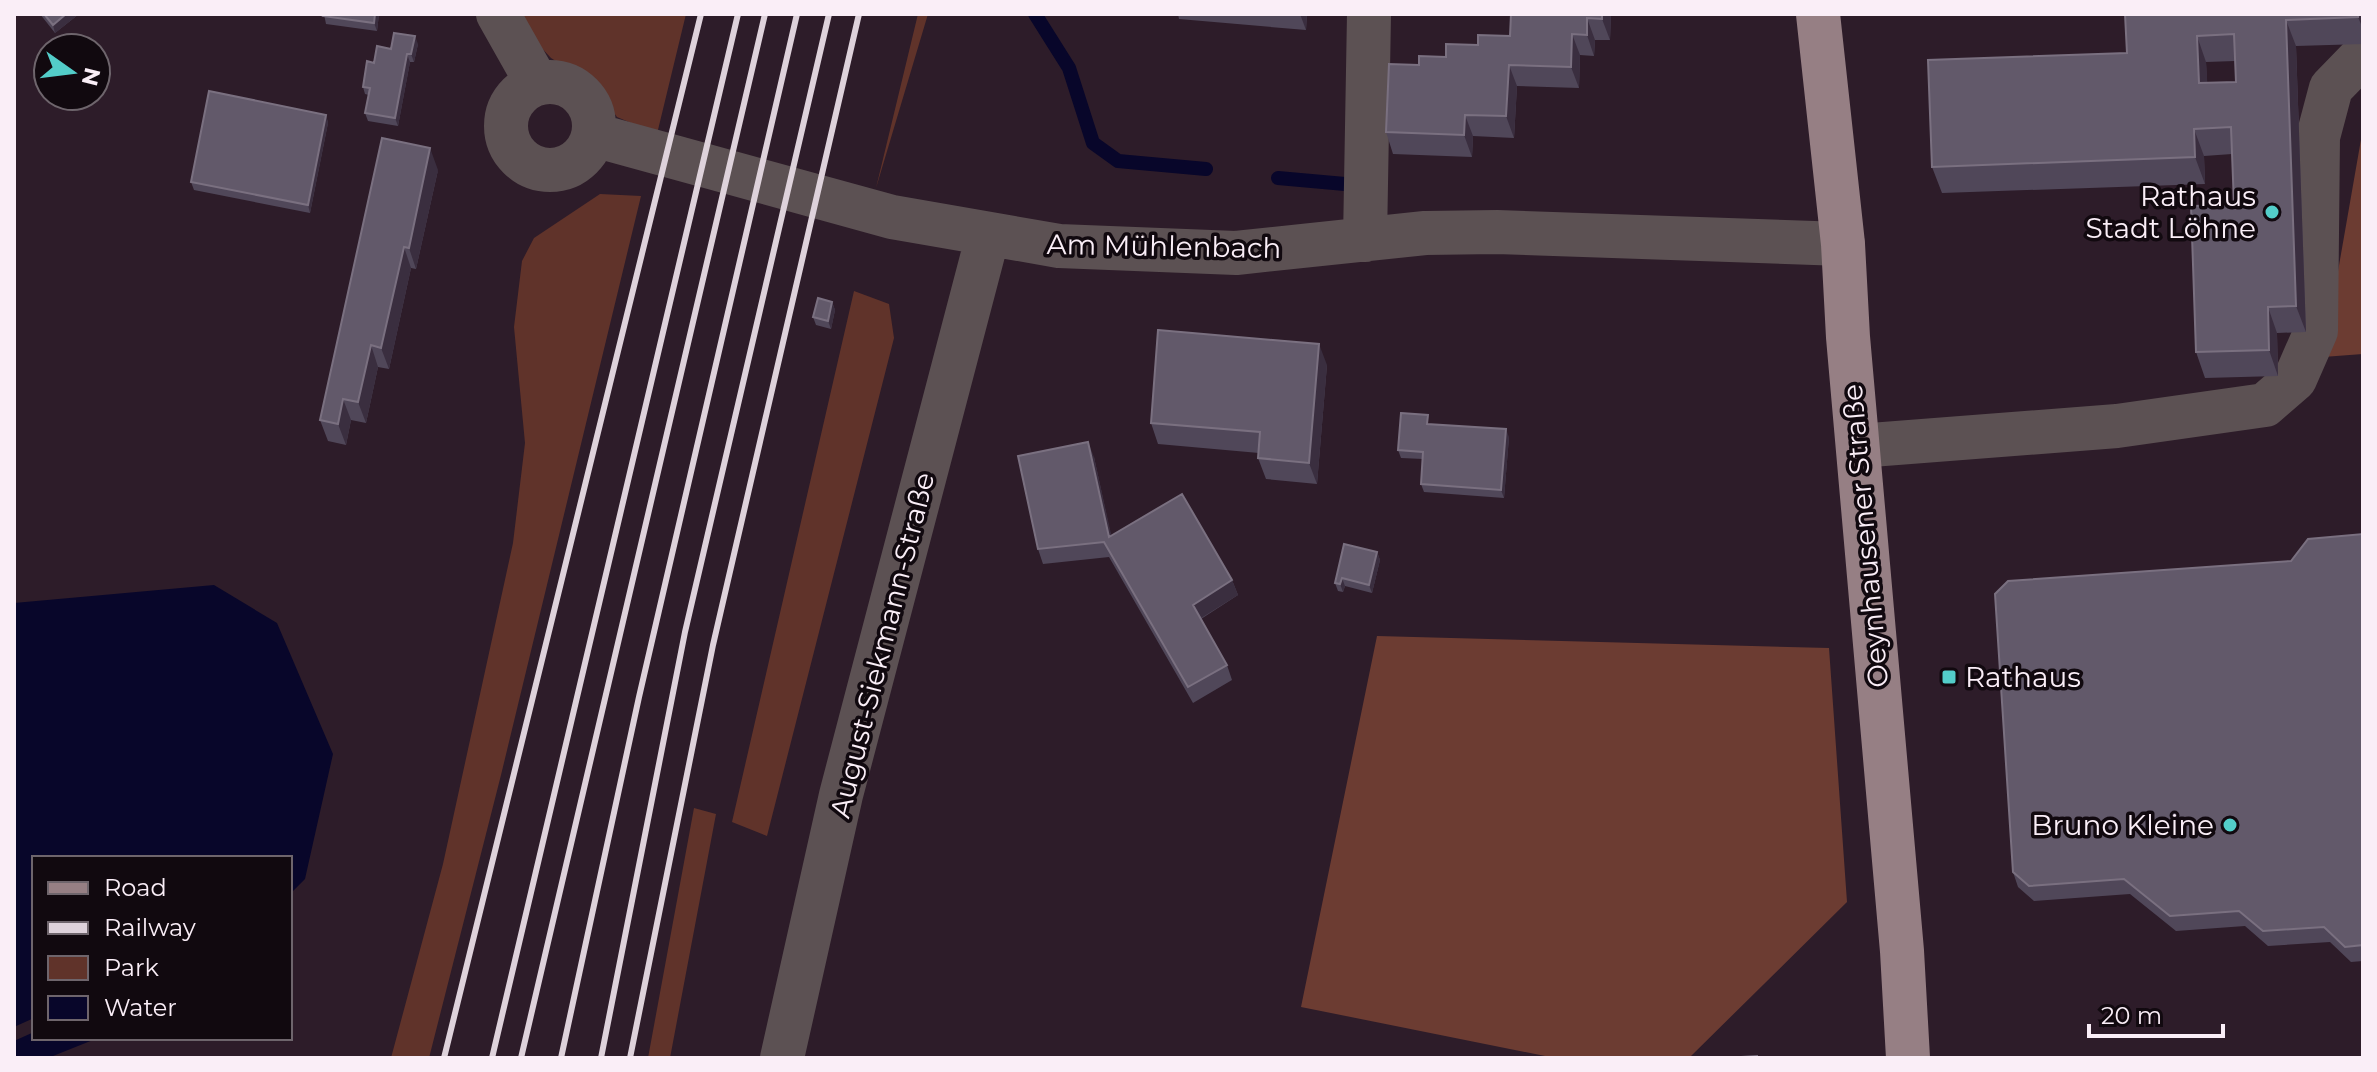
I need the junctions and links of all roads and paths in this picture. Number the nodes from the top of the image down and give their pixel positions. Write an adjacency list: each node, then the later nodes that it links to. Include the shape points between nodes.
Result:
1 (498, 14): 5 (street)
2 (1369, 14): 8 (street)
3 (1818, 14): 9 (main road, Oeynhausener Straße)
4 (2363, 55): 10 (street, via 2331,88 2318,137 2316,331 2295,379 2265,405 2117,426)
5 (537, 83): 6 (street, via 563,83 585,97 592,109); 6 (street, via 511,103 506,120 513,152 525,163 541,170 568,167 589,148)
6 (594, 135): 7 (street, Am Mühlenbach, via 892,217)
7 (988, 235): 8 (street, Am Mühlenbach, via 1059,246 1236,253); 11 (street, August-Siekmann-Straße, via 841,795)
8 (1365, 240): 9 (street, Am Mühlenbach, via 1497,232)
9 (1843, 244): 10 (main road, Oeynhausener Straße)
10 (1858, 446): 12 (main road, Oeynhausener Straße)
11 (782, 1058)
12 (1908, 1058)

